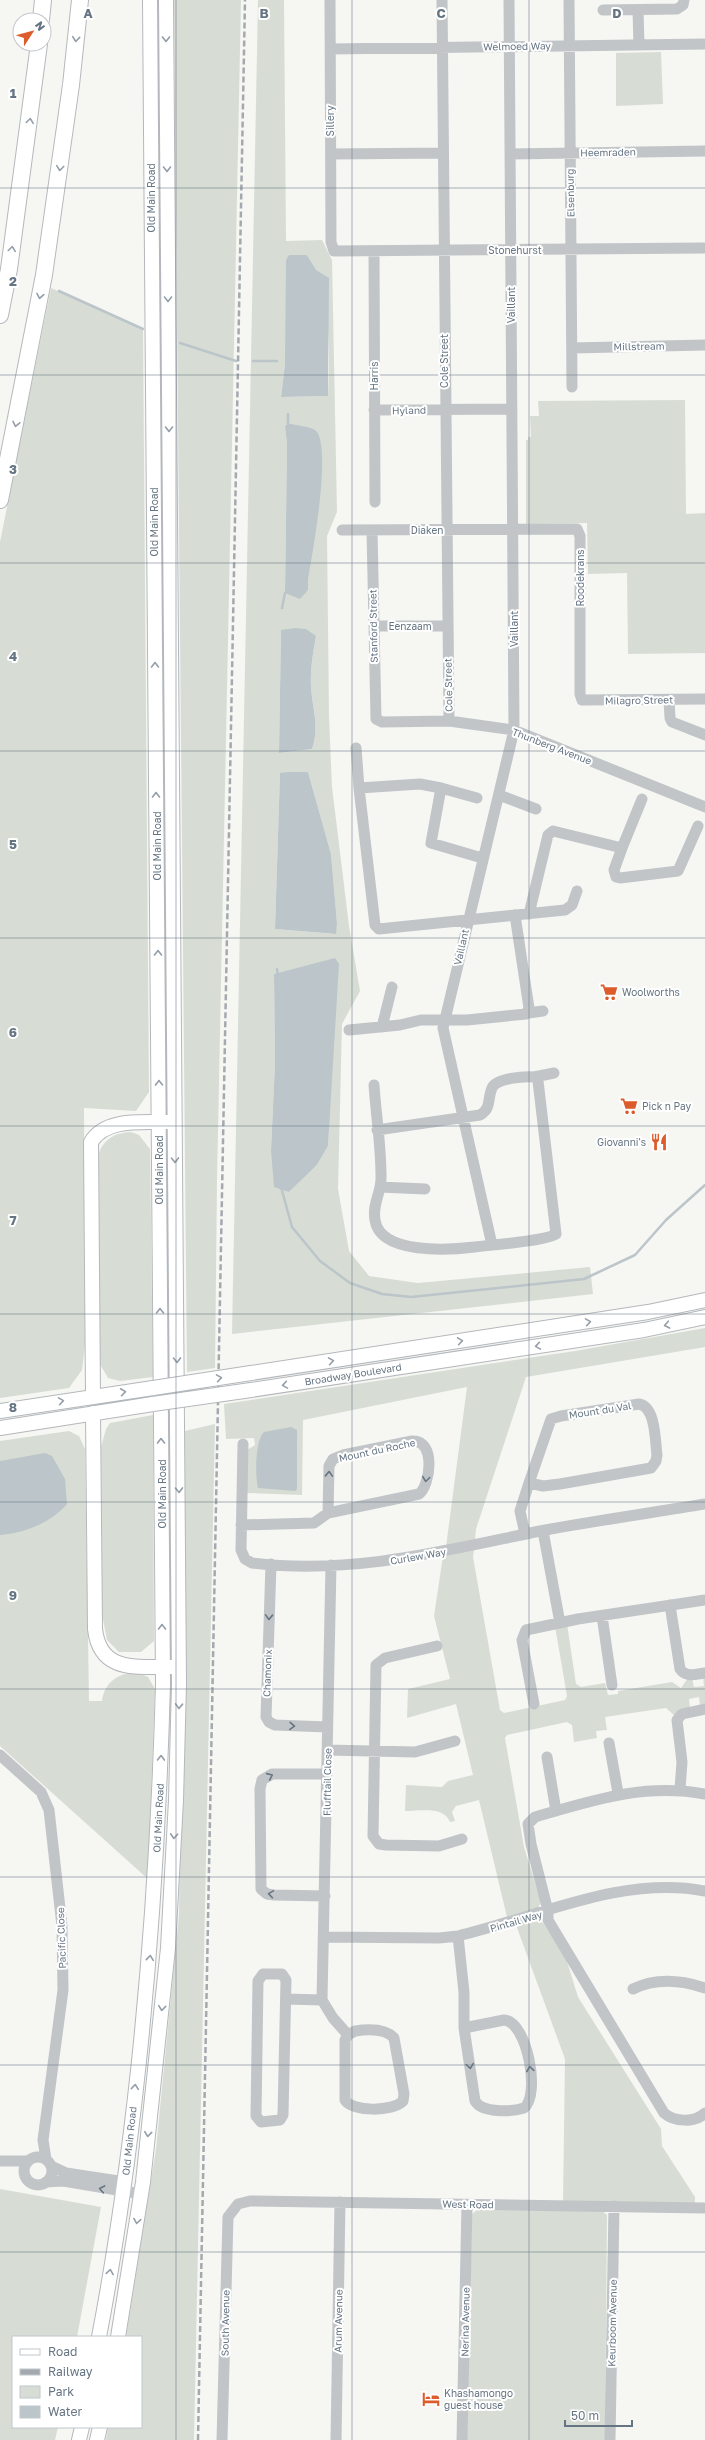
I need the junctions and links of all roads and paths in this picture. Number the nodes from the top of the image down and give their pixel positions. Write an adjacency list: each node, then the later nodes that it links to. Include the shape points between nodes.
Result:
1 (43, 0): 12 (highway)
2 (80, 0): 38 (highway, one-way to 38, via 71,85 44,275)
3 (150, 0): 80 (main road, Old Main Road, one-way to 3)
4 (166, 0): 79 (main road, Old Main Road, one-way to 79)
5 (330, 0): 18 (street, Sillery)
6 (442, 0): 16 (street, Cole Street)
7 (509, 0): 17 (street, Vaillant)
8 (569, 0): 15 (street, Elsenburg)
9 (684, 0): 11 (street, via 683,5 677,9)
10 (603, 10): 11 (street)
11 (638, 10): 14 (street)
12 (42, 12)
13 (705, 44): 14 (street, Welmoed Way)
14 (639, 45): 15 (street, Welmoed Way)
15 (569, 46): 17 (street, Welmoed Way); 22 (street, Elsenburg)
16 (442, 47): 17 (street, Welmoed Way); 18 (street, Welmoed Way); 21 (street, Cole Street)
17 (510, 47): 24 (street, Vaillant)
18 (330, 49): 23 (street, Sillery)
19 (38, 52): 31 (highway, one-way to 19, via 9,269)
20 (705, 151): 22 (street, Heemraden)
21 (443, 152): 23 (street); 28 (street, Cole Street)
22 (570, 153): 24 (street, Heemraden); 27 (street, Elsenburg)
23 (331, 154): 25 (street, Sillery)
24 (510, 154): 29 (street, Vaillant)
25 (331, 242): 30 (street, Stonehurst, via 336,252)
26 (705, 248): 27 (street, Stonehurst)
27 (571, 249): 29 (street, Stonehurst); 33 (street, Elsenburg)
28 (444, 250): 29 (street, Stonehurst); 30 (street, Stonehurst); 36 (street, Cole Street)
29 (511, 250): 35 (street, Vaillant)
30 (374, 251): 37 (street, Harris)
31 (0, 315)
32 (705, 345): 33 (street, Millstream)
33 (572, 348): 34 (street, Elsenburg)
34 (572, 387)
35 (512, 408): 36 (street, Hyland); 43 (street, Vaillant)
36 (444, 409): 37 (street, Hyland); 42 (street, Cole Street)
37 (374, 410): 39 (street, Harris)
38 (0, 500)
39 (375, 502)
40 (342, 530): 41 (street, Diaken)
41 (372, 530): 42 (street, Diaken); 44 (street, Stanford Street)
42 (447, 530): 43 (street, Diaken); 45 (street, Cole Street)
43 (513, 530): 46 (street, Roodekrans, via 579,531); 51 (street, Vaillant)
44 (374, 626): 45 (street, Eenzaam); 49 (street, Stanford Street, via 374,714)
45 (447, 626): 50 (street, Cole Street)
46 (580, 691): 48 (street, Milagro Street, via 581,698 585,701)
47 (705, 699): 48 (street, Milagro Street)
48 (669, 700): 52 (street, via 672,722)
49 (378, 720): 50 (street, Thunberg Avenue)
50 (449, 721): 51 (street, Thunberg Avenue)
51 (514, 730): 56 (street, Vaillant); 59 (street, Thunberg Avenue)
52 (705, 735)
53 (356, 748): 54 (street)
54 (359, 788): 55 (street, via 420,784); 68 (street, via 377,928 381,930)
55 (441, 788): 57 (street); 64 (street, via 431,843)
56 (499, 795): 60 (street); 64 (street, Vaillant)
57 (477, 798)
58 (642, 799): 63 (street)
59 (702, 805): 61 (street, Thunberg Avenue)
60 (536, 809)
61 (705, 812)
62 (698, 826): 63 (street, via 681,867 676,872 618,878 614,870)
63 (622, 848): 66 (street, via 558,831 550,832)
64 (482, 858): 68 (street, Vaillant)
65 (577, 891): 66 (street, via 572,905 565,910)
66 (528, 914): 67 (street)
67 (515, 915): 68 (street); 71 (street)
68 (468, 919): 72 (street, Vaillant)
69 (392, 987): 73 (street)
70 (543, 1011): 71 (street)
71 (528, 1013): 72 (street, via 484,1019)
72 (444, 1020): 73 (street, via 421,1020); 78 (street, Vaillant, via 443,1031)
73 (382, 1027): 74 (street)
74 (349, 1030)
75 (554, 1073): 76 (street)
76 (534, 1077): 78 (street, via 496,1083 484,1112); 84 (street, via 538,1082 556,1232 551,1237)
77 (374, 1085): 81 (street)
78 (463, 1119): 81 (street); 84 (street, Vaillant)
79 (175, 1121): 80 (main road); 106 (main road, Old Main Road, one-way to 106)
80 (159, 1122): 87 (main road, via 119,1124 99,1132 92,1142); 105 (main road, Old Main Road, one-way to 80)
81 (377, 1130): 82 (street, via 382,1176)
82 (380, 1187): 83 (street); 84 (street, via 374,1202 375,1220 379,1232 386,1237 425,1250)
83 (425, 1189)
84 (492, 1245)
85 (705, 1300): 87 (main road, Broadway Boulevard, one-way to 85, bridge, via 648,1312)
86 (705, 1317): 89 (main road, Broadway Boulevard, one-way to 89, bridge, via 636,1331)
87 (93, 1396): 88 (main road, Broadway Boulevard, one-way to 87)
88 (0, 1411)
89 (93, 1413): 90 (main road, Broadway Boulevard); 105 (main road, via 95,1629 98,1646 113,1662)
90 (0, 1428)
91 (243, 1444): 95 (street, Curlew Way)
92 (529, 1483): 92 (street, Mount du Val, via 548,1426 554,1418 636,1404 649,1411 657,1455 652,1468 560,1484 543,1486); 97 (street, Mount du Val, via 520,1511)
93 (705, 1504): 96 (street, Curlew Way)
94 (328, 1513): 94 (street, Mount du Roche, one-way to 94, via 329,1466 333,1459 412,1441 419,1441 426,1446 429,1454 422,1492); 95 (street, Mount du Roche, via 314,1522)
95 (241, 1525): 98 (street, Curlew Way, via 241,1550 245,1559 252,1563)
96 (543, 1531): 97 (street, Curlew Way); 103 (street)
97 (525, 1534): 99 (street, Curlew Way, via 410,1558 369,1564)
98 (271, 1564): 99 (street, Curlew Way); 111 (street, Chamonix, one-way to 111, via 266,1717 275,1725)
99 (331, 1565): 111 (street, Flufftail Close)
100 (705, 1600): 101 (street)
101 (670, 1605): 102 (street); 107 (street, via 680,1669 690,1675)
102 (602, 1616): 103 (street); 108 (street)
103 (560, 1623): 109 (street, via 531,1628 522,1640)
104 (436, 1646): 115 (street, via 385,1658 376,1665)
105 (163, 1666): 106 (main road); 142 (main road, Old Main Road, one-way to 105, via 151,1949 160,1800)
106 (179, 1667): 143 (main road, Old Main Road, one-way to 143, via 176,1800 168,1948)
107 (705, 1673)
108 (612, 1685)
109 (534, 1704)
110 (705, 1709): 119 (street, via 682,1714 677,1720 682,1762)
111 (327, 1727): 114 (street, Flufftail Close)
112 (455, 1741): 115 (street, via 414,1752)
113 (609, 1743): 120 (street)
114 (327, 1750): 115 (street); 118 (street, Flufftail Close)
115 (373, 1751): 123 (street, via 372,1832 376,1842 386,1846 433,1846)
116 (0, 1755): 136 (street, Pacific Close, via 41,1792 49,1810 62,1926 63,1990)
117 (547, 1757): 122 (street)
118 (327, 1774): 125 (street, Flufftail Close); 125 (street, one-way to 118, via 274,1895 267,1894 261,1889 260,1789 262,1780 272,1774)
119 (680, 1789): 120 (street); 121 (street)
120 (618, 1793): 122 (street)
121 (705, 1794)
122 (556, 1811): 126 (street, via 535,1817 528,1824)
123 (462, 1839)
124 (705, 1891): 126 (street, Pintail Way, via 674,1887 631,1888)
125 (325, 1896): 128 (street, Flufftail Close)
126 (548, 1911): 127 (street, Pintail Way); 135 (street, via 548,1920 664,2113 670,2118 682,2120 698,2118)
127 (458, 1936): 128 (street, Pintail Way); 133 (street, via 464,1987)
128 (324, 1937): 132 (street, Flufftail Close)
129 (705, 1988): 130 (street, via 656,1981 644,1983)
130 (633, 1989)
131 (286, 1999): 131 (street, via 283,2115 278,2121 261,2122 257,2119 256,2113 260,1976 284,1975); 132 (street)
132 (322, 2000): 134 (street, via 332,2018)
133 (464, 2028): 133 (street, one-way to 133, via 477,2104 485,2109 521,2109 526,2106 530,2100 530,2073 522,2038 516,2025 510,2020 504,2020)
134 (348, 2035): 134 (street, via 360,2030 382,2031 394,2038 404,2094 400,2104 388,2109 354,2108 347,2103 344,2093 345,2040)
135 (705, 2113)
136 (43, 2140): 137 (street); 139 (street)
137 (30, 2159): 138 (street); 139 (street); 140 (street, via 24,2167)
138 (1, 2161): 140 (street)
139 (48, 2162): 141 (street, via 51,2176); 142 (street, via 66,2173)
140 (24, 2175): 141 (street, via 32,2184 40,2185)
141 (46, 2182): 142 (street, one-way to 141, via 63,2181)
142 (124, 2187): 143 (street); 149 (main road, Old Main Road, one-way to 142)
143 (141, 2194): 150 (main road, Old Main Road, one-way to 150)
144 (340, 2202): 145 (street, West Road); 147 (street, West Road, via 250,2201); 156 (street, Arum Avenue)
145 (467, 2205): 146 (street, West Road); 157 (street, Nerina Avenue)
146 (614, 2206): 148 (street, West Road); 158 (street, Keurboom Avenue)
147 (233, 2207): 155 (street, South Avenue, via 228,2217 227,2231)
148 (705, 2208)
149 (99, 2336)
150 (118, 2336)
151 (82, 2428): 153 (main road)
152 (100, 2428): 154 (main road)
153 (79, 2440)
154 (97, 2440)
155 (222, 2440)
156 (336, 2440)
157 (462, 2440)
158 (610, 2440)

